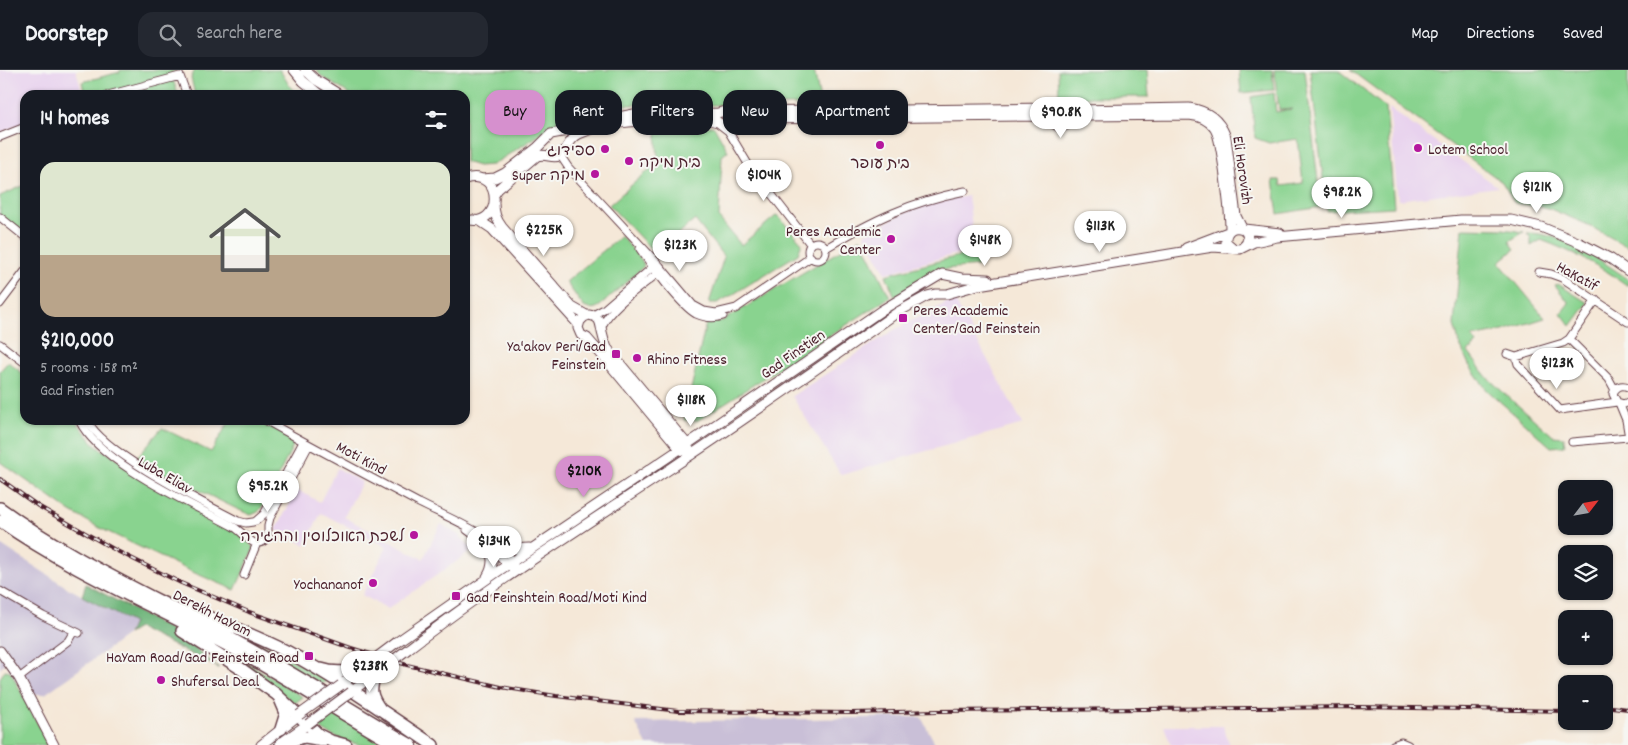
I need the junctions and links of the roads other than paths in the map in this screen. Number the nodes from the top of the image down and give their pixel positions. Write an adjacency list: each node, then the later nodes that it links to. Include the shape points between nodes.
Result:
1 (294, 70): 5 (street)
2 (305, 70): 6 (street)
3 (127, 90): 4 (street, via 180,76)
4 (185, 90)
5 (314, 90)
6 (332, 90)
7 (1055, 108): 8 (street); 9 (street); 14 (street, via 1050,115)
8 (1066, 109): 13 (street, via 1070,114); 33 (street, Eli Horovizh, via 1189,108 1210,114 1226,136 1236,216)
9 (787, 111)
10 (723, 112): 11 (street)
11 (622, 115)
12 (787, 119): 14 (street, via 1032,116)
13 (1069, 122): 14 (street, via 1060,127); 34 (street, Eli Horovizh, via 1086,116 1189,114 1206,120 1215,128 1219,138)
14 (1052, 123)
15 (723, 126): 24 (street, via 704,119 623,122 580,134 570,140)
16 (20, 129): 21 (street)
17 (555, 134): 22 (street, via 548,136)
18 (558, 135): 24 (street, via 563,138)
19 (730, 135): 23 (street)
20 (736, 135): 23 (street)
21 (0, 137)
22 (544, 142): 25 (street, via 544,149); 27 (street, via 505,173)
23 (737, 146): 37 (street)
24 (563, 151): 25 (street, via 554,157); 43 (street, via 568,167)
25 (549, 155): 29 (street, via 534,158 498,189)
26 (470, 178): 27 (street)
27 (482, 179): 29 (street, via 490,185)
28 (964, 191): 39 (street, via 925,200 884,216)
29 (494, 199): 31 (street, via 493,208 487,216); 53 (street, via 494,213 502,227 572,307)
30 (0, 217): 35 (street)
31 (470, 220)
32 (470, 220): 55 (street, via 480,221 492,229)
33 (1243, 229): 34 (street, via 1236,227); 36 (street); 38 (street, via 1248,239)
34 (1229, 231): 40 (street, via 1226,242); 41 (street, Gad Finstien)
35 (20, 233)
36 (1308, 234): 38 (street, via 1265,239); 44 (street, via 1470,219 1511,220 1572,239)
37 (811, 245): 39 (street, via 820,242); 42 (street)
38 (1243, 247): 40 (street)
39 (826, 248): 42 (street, via 821,260)
40 (1233, 249): 41 (street, Gad Finstien, via 1218,246)
41 (1175, 253): 49 (street, Gad Finstien)
42 (810, 257): 43 (street, via 718,318 696,314 683,303)
43 (657, 269): 53 (street, via 604,309); 56 (street, via 612,312)
44 (1628, 271)
45 (1539, 272): 51 (street, HaKatif, via 1562,278)
46 (947, 274): 47 (street); 49 (street, Gad Finstien); 50 (street, via 955,284)
47 (937, 277): 50 (street, via 934,287); 72 (street, Gad Finstien, via 882,310)
48 (20, 278): 52 (street)
49 (1011, 279): 50 (street, Gad Finstien)
50 (946, 293): 79 (street, Gad Finstien, via 921,299 898,312)
51 (1596, 300): 54 (street, HaKatif); 58 (street)
52 (0, 304)
53 (590, 315): 55 (street, via 581,318); 56 (street, via 599,319)
54 (1628, 322)
55 (578, 324): 57 (street, via 581,334)
56 (602, 328): 57 (street, via 594,338); 73 (street, via 607,348)
57 (587, 338): 73 (street)
58 (1569, 338): 61 (street, via 1554,347); 63 (street)
59 (0, 344): 62 (street)
60 (1507, 354): 61 (street)
61 (1516, 357): 66 (street, via 1518,364 1560,410)
62 (20, 359)
63 (1619, 389): 65 (street); 66 (street)
64 (1628, 402): 65 (street)
65 (1618, 403): 66 (street); 68 (street)
66 (1602, 404)
67 (1628, 409): 68 (street)
68 (1626, 420): 74 (street)
69 (82, 425): 85 (street, Luba Eliav, via 92,439 126,466)
70 (91, 425): 83 (street, Luba Eliav, via 97,434 150,472 238,521)
71 (274, 425): 77 (street, Moti Kind)
72 (708, 429): 73 (street, via 688,436); 78 (street, Gad Finstien)
73 (670, 430): 78 (street); 80 (street)
74 (1628, 432)
75 (1628, 437): 76 (street)
76 (1572, 442)
77 (306, 443): 83 (street, via 263,514); 84 (street); 87 (street, Moti Kind, via 468,526)
78 (683, 447): 79 (street); 80 (street, Gad Finstien)
79 (691, 455): 90 (street, Gad Finstien)
80 (670, 456): 88 (street, Gad Finstien)
81 (0, 508): 92 (main road, Derekh HaYam, via 61,549)
82 (0, 521): 95 (main road, Derekh HaYam)
83 (254, 522): 84 (street, via 262,522); 85 (street, via 247,530)
84 (268, 528): 86 (street, via 267,538)
85 (249, 539): 86 (street)
86 (257, 543): 91 (street)
87 (489, 543): 88 (street, via 514,549); 89 (street, Moti Kind, via 507,554); 93 (street, via 493,562)
88 (534, 547): 89 (street, Gad Finstien)
89 (509, 563): 90 (street, Moti Kind); 93 (street, Gad Finstien)
90 (516, 571): 99 (street, Gad Finstien, bridge)
91 (244, 575)
92 (115, 579): 97 (main road, via 288,652); 114 (main road, Derekh HaYam, via 251,650)
93 (484, 581): 98 (street, Gad Finstien, bridge)
94 (0, 591): 100 (street, via 77,632)
95 (122, 593): 103 (main road); 113 (main road, Derekh HaYam, via 235,650)
96 (0, 651): 100 (street)
97 (312, 666): 98 (main road, via 341,672); 101 (main road)
98 (365, 666): 101 (street, Gad Finstien)
99 (375, 674): 102 (street, Gad Finstien); 104 (main road, via 372,694)
100 (19, 678): 110 (street)
101 (341, 685): 102 (main road, bridge); 105 (street, Gad Finstien, bridge)
102 (351, 692): 104 (main road); 106 (street, Gad Finstien, bridge)
103 (276, 694): 105 (main road); 107 (main road, via 286,713)
104 (383, 712): 115 (main road)
105 (299, 715): 106 (main road, bridge); 107 (street, Gad Finstien)
106 (308, 724): 108 (main road, via 319,735); 109 (street, Gad Finstien)
107 (281, 729): 111 (street, Gad Finstien)
108 (332, 741): 109 (main road, via 305,737); 112 (main road)
109 (279, 744)
110 (54, 745)
111 (261, 745)
112 (346, 745)
113 (396, 745)
114 (411, 745)
115 (433, 745)
116 (1393, 745): 117 (street, via 1401,742)
117 (1408, 745)

